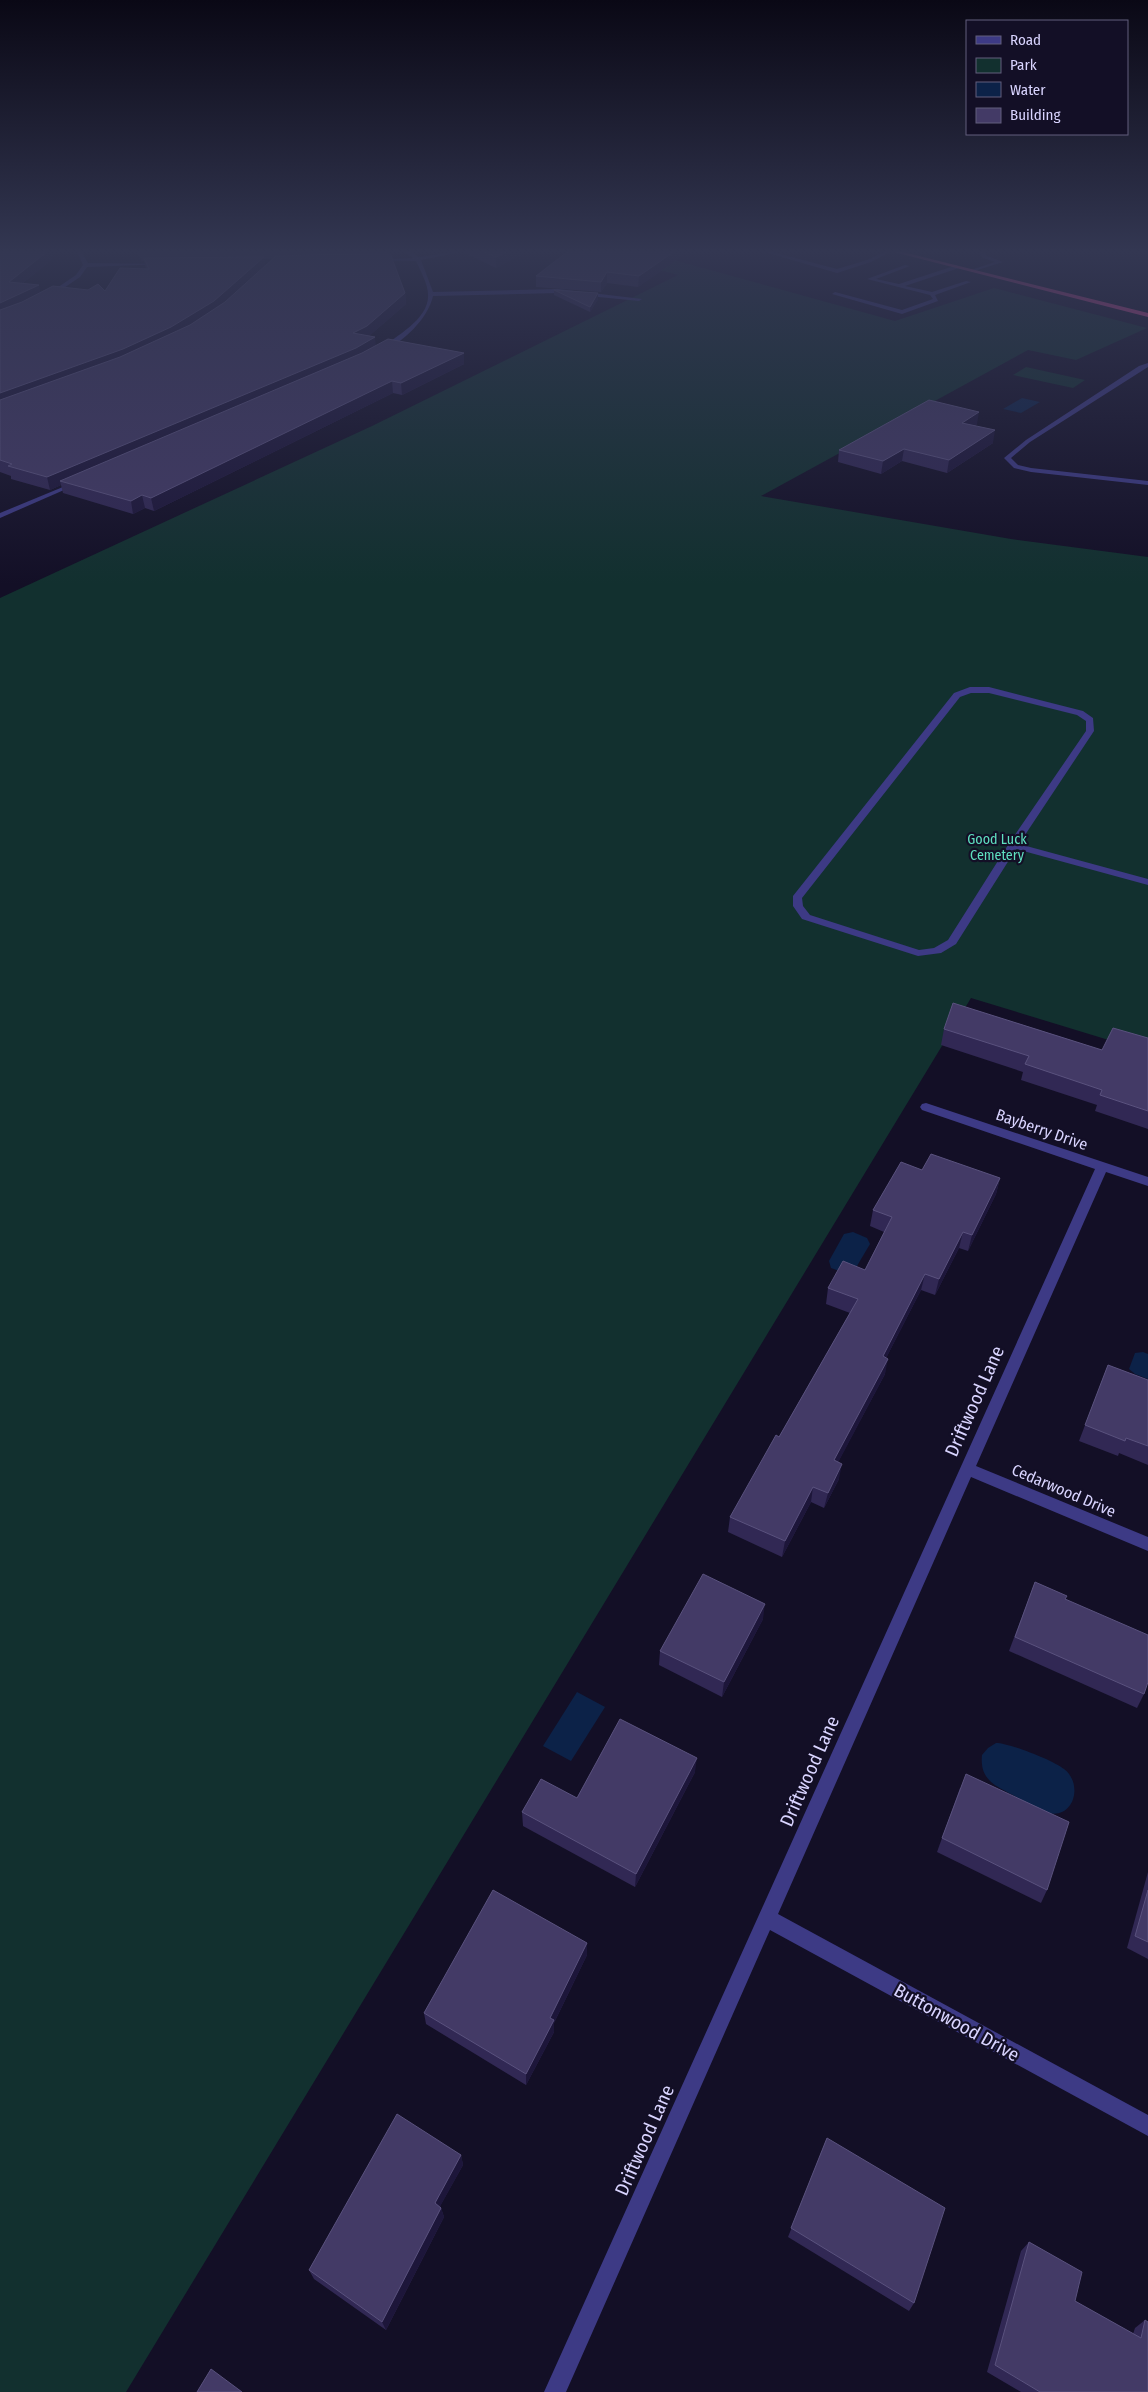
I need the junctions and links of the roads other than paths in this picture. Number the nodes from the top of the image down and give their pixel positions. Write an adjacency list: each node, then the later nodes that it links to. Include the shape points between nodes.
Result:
1 (1148, 365): 3 (street, via 1085,403 1007,458 1016,467 1031,470)
2 (86, 479): 5 (street)
3 (1148, 483)
4 (0, 506): 5 (street)
5 (13, 510): 6 (street)
6 (0, 516)
7 (1013, 845): 7 (street, via 952,942 937,952 918,953 806,918 798,906 797,898 957,695 970,690 988,690 1080,713 1090,720 1090,730); 8 (street)
8 (1148, 882)
9 (926, 1107): 10 (street, Bayberry Drive)
10 (1102, 1167): 11 (street, Bayberry Drive); 12 (street, Driftwood Lane)
11 (1148, 1182)
12 (966, 1468): 13 (street, Cedarwood Drive); 14 (street, Driftwood Lane)
13 (1148, 1544)
14 (766, 1918): 15 (street, Buttonwood Drive); 16 (street, Driftwood Lane)
15 (1148, 2126)
16 (555, 2392)

